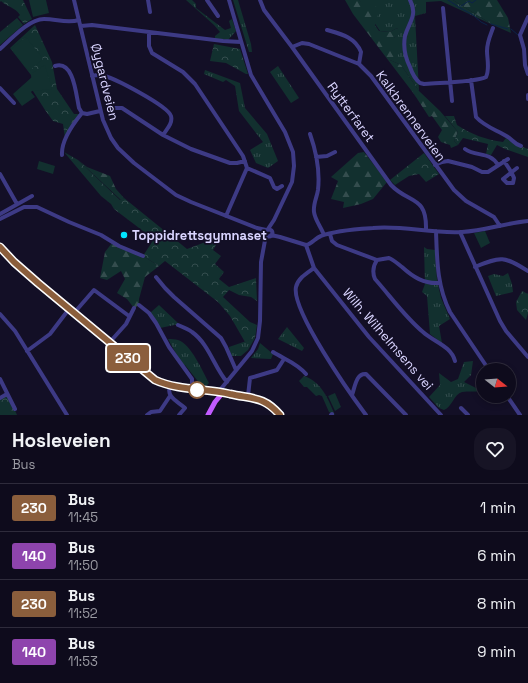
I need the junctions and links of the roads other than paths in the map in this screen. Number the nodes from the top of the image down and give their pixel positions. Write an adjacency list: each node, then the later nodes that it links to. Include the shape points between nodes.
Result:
1 (74, 0): 11 (street, Øygardveien)
2 (148, 0): 8 (street)
3 (207, 0): 9 (street)
4 (229, 0): 16 (street)
5 (260, 0): 17 (street, Rytterfaret, via 264,10)
6 (410, 0): 24 (street, via 414,12 404,44 410,68 420,83)
7 (443, 8): 24 (street)
8 (150, 12)
9 (218, 16)
10 (528, 17): 21 (street, via 520,35)
11 (79, 20): 12 (street, Øygardveien); 18 (street, via 38,20)
12 (81, 26): 15 (street); 22 (street, Øygardveien)
13 (493, 28): 23 (street, via 487,45 487,75)
14 (327, 30): 19 (street, via 355,41 361,52)
15 (149, 32): 16 (street); 40 (street, via 150,50 183,72 195,84)
16 (241, 42): 57 (street, via 251,75 285,132 293,152 292,182)
17 (292, 47): 19 (street, Kalkbrennerveien, via 302,43 309,44); 54 (street, Rytterfaret, via 391,185 422,207 426,216)
18 (0, 49)
19 (359, 64): 42 (street, Kalkbrennerveien, via 371,76)
20 (55, 66): 32 (street, via 66,66 71,74)
21 (528, 74)
22 (92, 76): 31 (street, Øygardveien); 34 (street, via 102,75 110,78 168,111 172,118)
23 (471, 80): 24 (street); 35 (street, via 476,117)
24 (450, 82): 28 (street)
25 (0, 88): 29 (street)
26 (528, 95): 27 (street)
27 (528, 99)
28 (452, 101)
29 (14, 104)
30 (112, 108): 34 (street, via 122,108)
31 (100, 111): 32 (street); 50 (street, Øygardveien, via 110,138 131,160 181,198)
32 (82, 113): 38 (street, via 70,131)
33 (310, 134): 39 (street)
34 (163, 135): 40 (street, via 224,162 234,164)
35 (521, 146)
36 (465, 149): 41 (street, via 494,158)
37 (335, 152): 39 (street, via 327,156)
38 (62, 155)
39 (316, 156): 59 (street, via 318,185 314,209)
40 (245, 161): 43 (street)
41 (498, 165): 42 (street, via 485,173 448,161); 44 (street, via 506,160 511,173)
42 (435, 166): 53 (street, Kalkbrennerveien, via 466,201 494,217)
43 (247, 168): 46 (street, via 270,178 277,189); 50 (street)
44 (517, 168)
45 (0, 174): 48 (street)
46 (282, 186)
47 (32, 196): 48 (street)
48 (16, 204): 49 (street)
49 (0, 214)
50 (226, 216): 57 (street, Øygardveien)
51 (0, 219): 62 (street, via 24,208 37,207)
52 (528, 221): 53 (street)
53 (500, 226): 56 (street)
54 (426, 230): 55 (street); 58 (street, via 382,227)
55 (436, 231): 56 (street); 68 (street)
56 (460, 232): 64 (street)
57 (269, 233): 60 (street, Øygardveien); 83 (street, via 262,262 258,338 252,351)
58 (330, 234): 59 (street); 63 (street, via 332,241 337,245)
59 (324, 235): 60 (street)
60 (308, 245): 65 (street, Wilh. Wilhelmsens vei)
61 (0, 247): 71 (main road, via 29,276)
62 (143, 256)
63 (377, 260): 68 (street, via 392,259 414,277 426,282); 81 (street, via 373,271 376,279 424,333 452,353)
64 (475, 266): 66 (street, via 503,258); 79 (street, via 500,321)
65 (314, 268): 91 (street, via 298,280 296,297 305,320); 105 (street, Wilh. Wilhelmsens vei, via 369,337)
66 (528, 271)
67 (156, 277): 83 (street, via 164,288 221,338)
68 (439, 283): 82 (street, via 450,312)
69 (139, 305): 88 (street, via 154,320 168,347 192,379)
70 (134, 308): 74 (street)
71 (69, 309): 72 (main road); 77 (street, via 50,334)
72 (74, 313): 74 (street, via 94,290); 76 (main road)
73 (0, 314): 77 (street, via 12,327)
74 (129, 316): 76 (street, via 126,324)
75 (178, 325): 86 (street, via 200,339)
76 (109, 343): 87 (main road, via 150,377)
77 (27, 351): 98 (street)
78 (273, 352): 80 (street)
79 (528, 357)
80 (284, 359): 84 (street, via 299,366); 93 (street, via 277,370 250,378)
81 (455, 361)
82 (484, 363)
83 (236, 370): 86 (street)
84 (306, 374)
85 (0, 379): 89 (street)
86 (227, 382): 90 (street)
87 (170, 386): 88 (main road); 92 (street)
88 (192, 389): 90 (main road)
89 (7, 394): 94 (street); 97 (street)
90 (218, 394): 93 (main road); 101 (main road)
91 (352, 394): 103 (street); 104 (street, via 360,375 366,374)
92 (170, 396): 99 (street, via 160,410); 100 (street, via 185,408)
93 (248, 396): 102 (main road, via 264,402)
94 (0, 398)
95 (512, 403): 107 (street)
96 (462, 408): 106 (street)
97 (15, 409)
98 (67, 415)
99 (147, 415)
100 (179, 415)
101 (208, 415)
102 (280, 415)
103 (366, 415)
104 (406, 415)
105 (441, 415)
106 (468, 415)
107 (520, 415)

